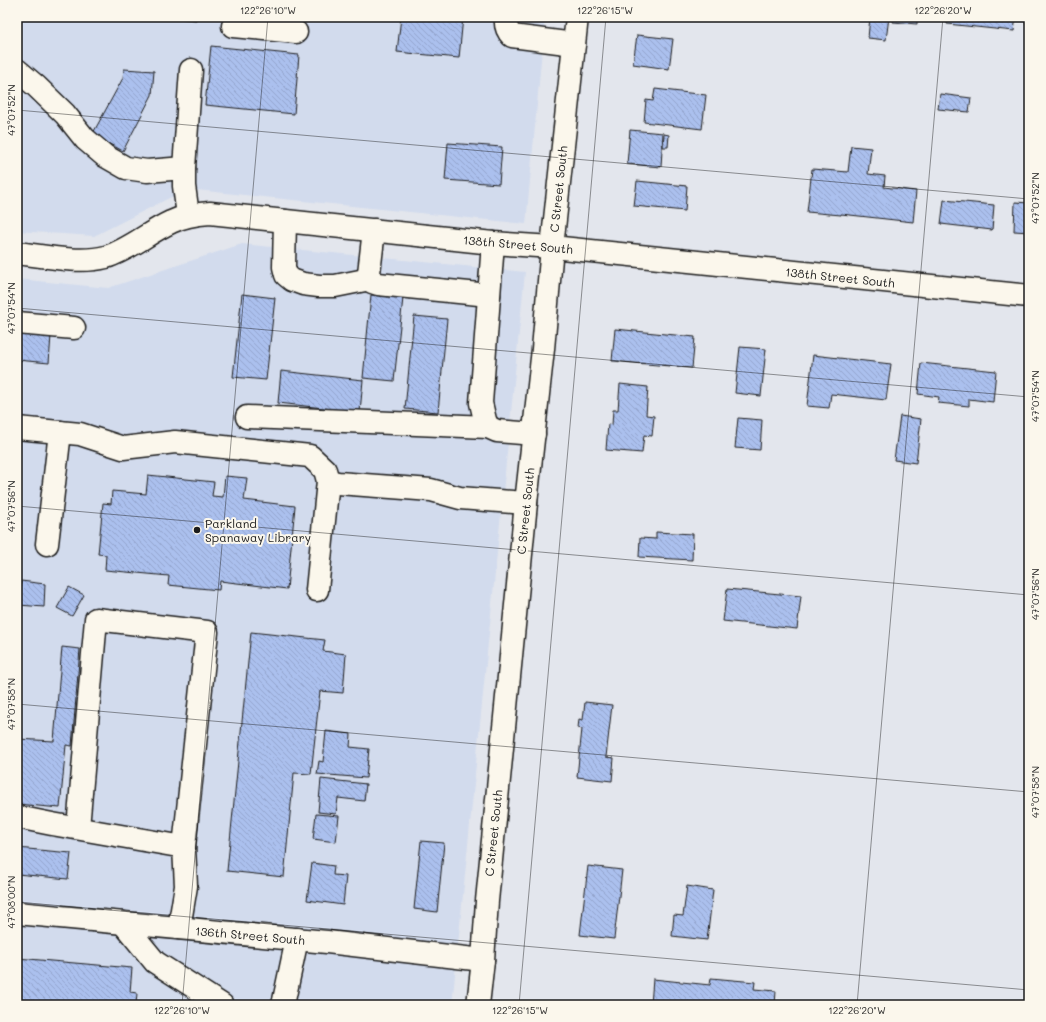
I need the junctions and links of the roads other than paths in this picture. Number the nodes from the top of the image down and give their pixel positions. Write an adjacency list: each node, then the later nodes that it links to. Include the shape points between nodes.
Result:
1 (506, 17): 5 (street, via 508,31 512,36)
2 (577, 17): 5 (street, C Street South)
3 (233, 26): 4 (street)
4 (296, 32)
5 (574, 44): 13 (street, C Street South)
6 (17, 70): 8 (street, via 65,114 85,139 104,156 126,168 147,171)
7 (191, 70): 8 (street)
8 (184, 168): 9 (street)
9 (188, 216): 10 (street, 138th Street South, via 210,213); 14 (street, 138th Street South, via 171,222 120,251 97,259)
10 (285, 221): 11 (street, 138th Street South); 15 (street, via 284,267 286,275 292,280 303,284 335,286)
11 (374, 230): 12 (street, 138th Street South); 15 (street)
12 (493, 242): 13 (street, 138th Street South); 16 (street)
13 (552, 247): 17 (street, 138th Street South); 24 (street, C Street South)
14 (17, 253)
15 (370, 279): 16 (street, via 378,284)
16 (489, 294): 21 (street, via 481,403)
17 (1029, 296)
18 (17, 322): 19 (street)
19 (74, 328)
20 (247, 417): 21 (street)
21 (488, 427): 24 (street, via 497,431)
22 (17, 428): 23 (street)
23 (60, 432): 25 (street, via 80,434 124,448 175,442 310,456 325,470); 27 (street)
24 (534, 434): 26 (street, C Street South)
25 (328, 481): 26 (street, via 431,490 460,498); 28 (street)
26 (526, 503): 36 (street, C Street South)
27 (47, 544)
28 (317, 590)
29 (17, 817): 30 (street)
30 (78, 828): 31 (street); 31 (street, via 96,619 207,632)
31 (184, 846): 34 (street, via 186,886)
32 (17, 913): 33 (street, 136th Street South)
33 (123, 923): 34 (street, 136th Street South); 37 (street, via 155,962)
34 (180, 928): 35 (street, 136th Street South)
35 (297, 939): 36 (street, 136th Street South); 38 (street)
36 (483, 960): 39 (street, C Street South)
37 (222, 1005)
38 (283, 1005)
39 (478, 1005)

